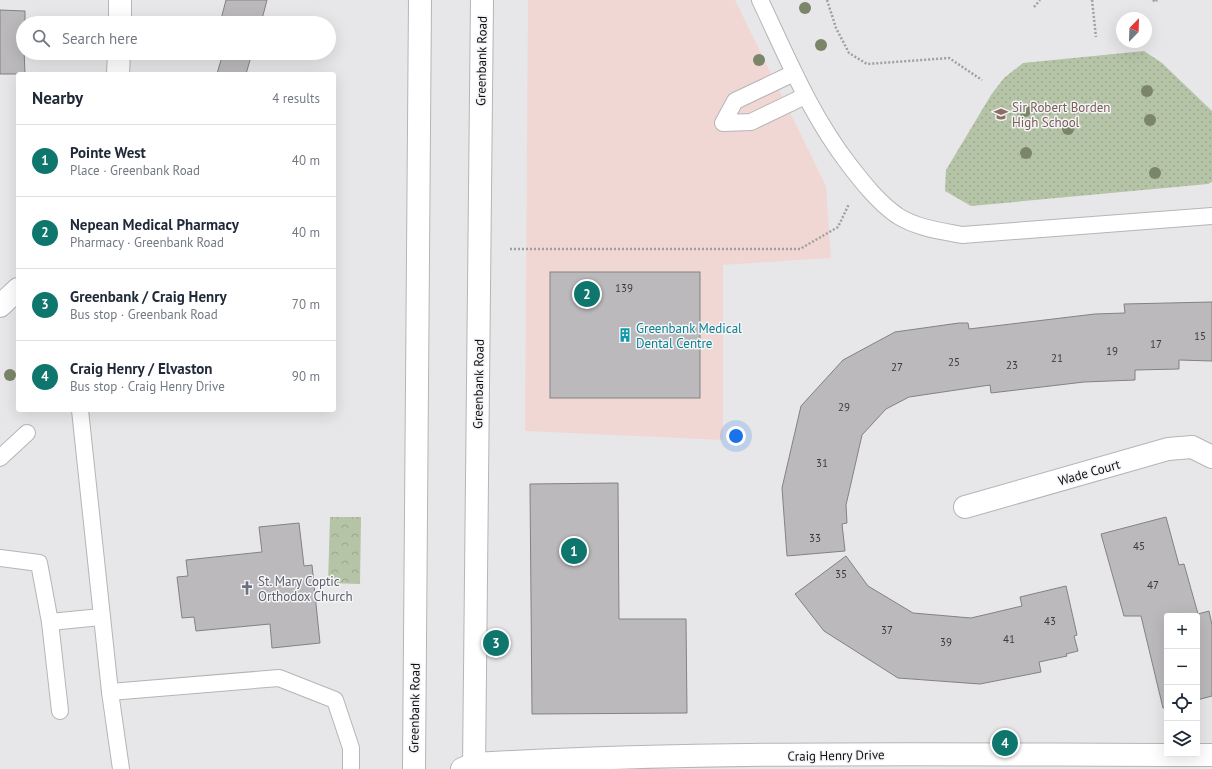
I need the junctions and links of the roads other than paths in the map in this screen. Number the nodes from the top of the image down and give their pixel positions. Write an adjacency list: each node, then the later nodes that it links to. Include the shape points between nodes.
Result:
1 (120, 0): 5 (main road)
2 (420, 0): 28 (main road, Greenbank Road)
3 (482, 0): 25 (main road, Greenbank Road)
4 (760, 0): 8 (lane)
5 (120, 16)
6 (119, 60): 7 (main road)
7 (118, 72)
8 (794, 73): 9 (lane); 9 (lane, via 735,101 724,123 751,122)
9 (805, 96): 10 (lane, via 828,137 870,192 899,216 927,229 962,235)
10 (1212, 216)
11 (16, 291): 12 (main road)
12 (0, 306)
13 (80, 412): 19 (lane)
14 (27, 433): 16 (lane)
15 (1212, 457): 17 (main road, Wade Court, via 1192,447 1168,450)
16 (0, 458)
17 (965, 507)
18 (0, 558): 20 (lane, via 39,563)
19 (101, 616): 20 (lane); 21 (lane)
20 (50, 622): 22 (lane)
21 (110, 692): 26 (lane); 27 (lane, via 279,678 335,700 351,748)
22 (60, 711)
23 (1212, 755): 24 (main road, Craig Henry Drive)
24 (937, 761): 25 (main road, Craig Henry Drive, via 654,757)
25 (470, 767)
26 (121, 769)
27 (351, 769)
28 (414, 769)

